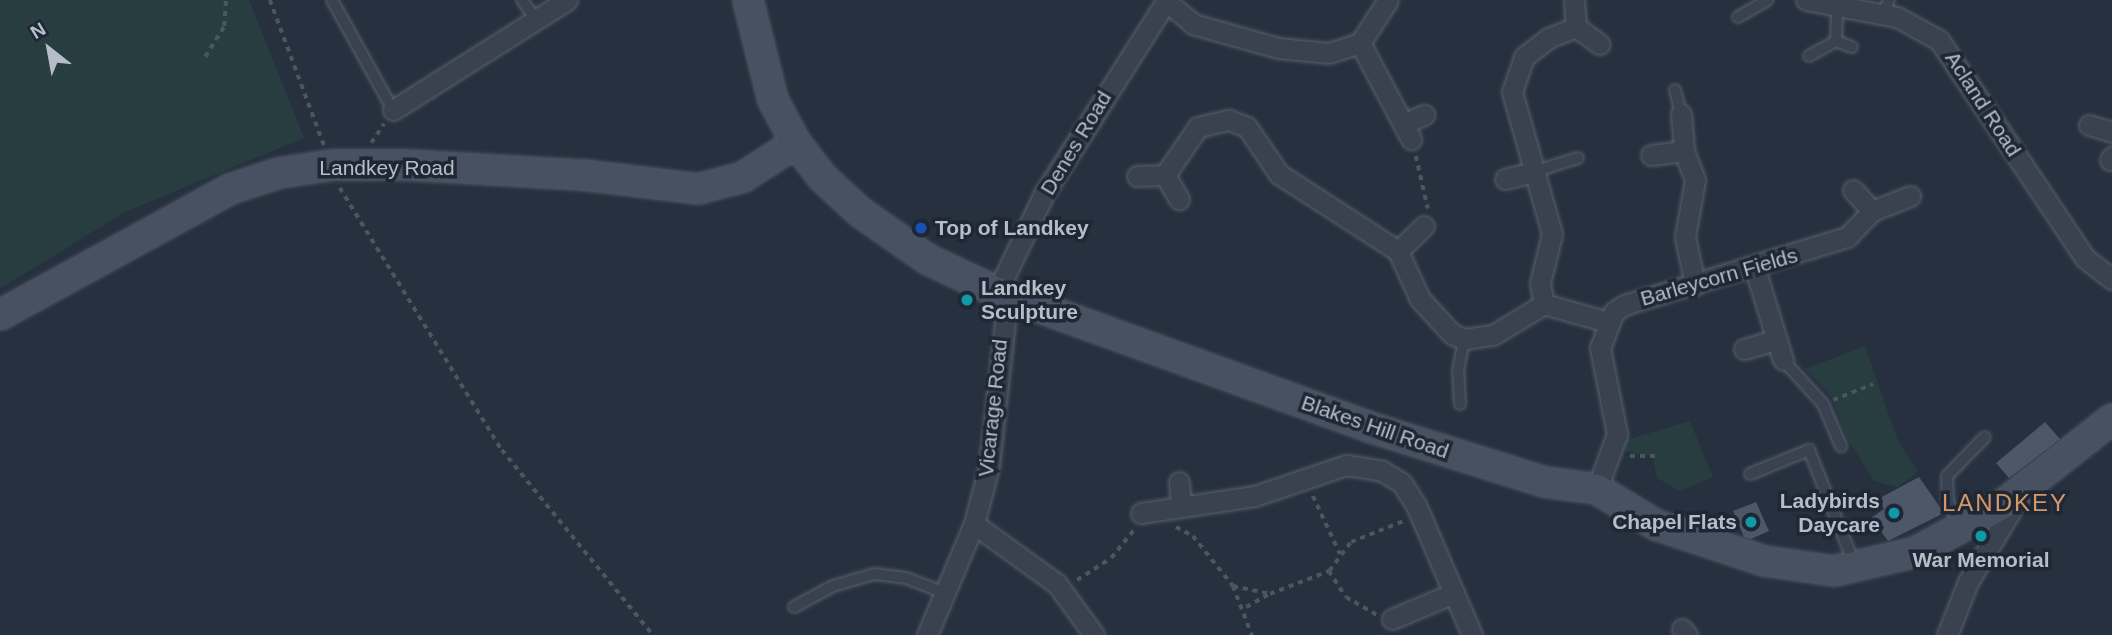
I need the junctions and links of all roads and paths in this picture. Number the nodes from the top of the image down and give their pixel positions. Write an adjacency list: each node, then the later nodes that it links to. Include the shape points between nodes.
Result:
1 (226, 0): 22 (path, via 224,26)
2 (270, 0): 34 (path)
3 (332, 0): 24 (lane)
4 (522, 0): 15 (lane)
5 (567, 0): 15 (street)
6 (748, 0): 30 (street, Blakes Hill Road, via 773,100)
7 (1388, 0): 18 (street)
8 (1574, 0): 16 (street)
9 (1767, 0): 14 (lane)
10 (1806, 0): 13 (street, Acland Road)
11 (1166, 1): 18 (street, via 1193,24 1278,48 1329,52); 48 (street, Denes Road, via 1045,192)
12 (1886, 7): 13 (street, Acland Road); 46 (street, Acland Road, via 1918,25 1957,60 2085,258)
13 (1837, 9): 17 (lane)
14 (1738, 17)
15 (535, 18): 24 (street)
16 (1576, 27): 19 (street); 35 (street, via 1534,47 1518,68 1512,92)
17 (1836, 41): 20 (lane); 21 (lane)
18 (1360, 43): 28 (street)
19 (1599, 44)
20 (1852, 47)
21 (1809, 56)
22 (205, 57)
23 (1675, 90): 25 (lane)
24 (393, 110): 34 (path)
25 (1681, 114): 31 (street)
26 (1424, 116): 28 (street)
27 (2090, 125): 29 (street)
28 (1408, 131): 43 (path, via 1404,149 1416,155 1430,205)
29 (2112, 132)
30 (796, 143): 34 (street, Landkey Road, via 743,177 698,189 542,172); 48 (street, Blakes Hill Road, via 860,212 927,259)
31 (1684, 151): 32 (street); 47 (street, via 1695,180 1685,237)
32 (1651, 155)
33 (1578, 158): 35 (lane)
34 (345, 165): 50 (street, Landkey Road, via 279,173 230,189); 85 (path, via 334,178 502,450)
35 (1536, 171): 38 (street); 49 (street, via 1552,234 1541,283)
36 (1165, 175): 37 (street); 41 (street); 44 (street, via 1198,127 1229,120 1247,127 1279,174)
37 (1137, 176)
38 (1497, 181)
39 (1853, 190): 42 (street)
40 (1910, 196): 42 (street, Barleycorn Fields)
41 (1179, 199)
42 (1872, 211): 45 (street, Barleycorn Fields, via 1847,237)
43 (1424, 226): 44 (street)
44 (1398, 251): 52 (street, via 1420,299)
45 (1755, 268): 47 (street, Barleycorn Fields); 53 (street)
46 (2112, 279)
47 (1695, 285): 51 (street, Barleycorn Fields, via 1624,304)
48 (1003, 294): 67 (street, Blakes Hill Road, via 1483,464); 72 (street, Vicarage Road, via 989,467)
49 (1544, 304): 51 (street); 52 (street, via 1493,335)
50 (0, 315)
51 (1608, 322): 67 (street, via 1600,348 1618,427)
52 (1464, 339): 57 (lane, via 1458,371)
53 (1775, 340): 54 (street); 55 (street)
54 (1744, 349)
55 (1783, 360): 58 (lane)
56 (1873, 384): 58 (path)
57 (1461, 404)
58 (1824, 404): 61 (lane)
59 (2112, 419): 68 (street, Blakes Hill Road)
60 (1985, 437): 73 (lane, via 1947,476 1948,502)
61 (1841, 446)
62 (1656, 456): 63 (path, via 1631,453)
63 (1628, 460)
64 (1749, 474): 75 (lane, via 1809,450)
65 (1304, 477): 69 (street, via 1346,465 1382,471 1402,483); 70 (street, via 1255,496); 74 (path)
66 (1178, 482): 70 (street)
67 (1597, 489): 75 (street, Blakes Hill Road, via 1656,525 1764,561 1807,570)
68 (2005, 503): 73 (street, Blakes Hill Road); 90 (street, via 2010,512 1968,582)
69 (1420, 514): 74 (path, via 1351,542); 80 (street)
70 (1175, 516): 71 (street); 77 (path)
71 (1141, 519): 78 (path, via 1111,558)
72 (974, 524): 78 (street); 79 (street, Vicarage Road)
73 (1963, 527): 75 (street, Blakes Hill Road, via 1916,552)
74 (1340, 554): 76 (path)
75 (1855, 567)
76 (1329, 571): 81 (path); 84 (path, via 1346,597)
77 (1233, 586): 81 (path); 83 (path)
78 (1061, 589): 87 (street)
79 (942, 592): 82 (lane, via 906,578 874,574 833,586); 86 (street, Vicarage Road)
80 (1454, 593): 84 (street); 89 (street)
81 (1270, 594): 83 (path)
82 (794, 607)
83 (1245, 607): 88 (path)
84 (1386, 619)
85 (653, 635)
86 (927, 635)
87 (1094, 635)
88 (1252, 635)
89 (1472, 635)
90 (1947, 635)

